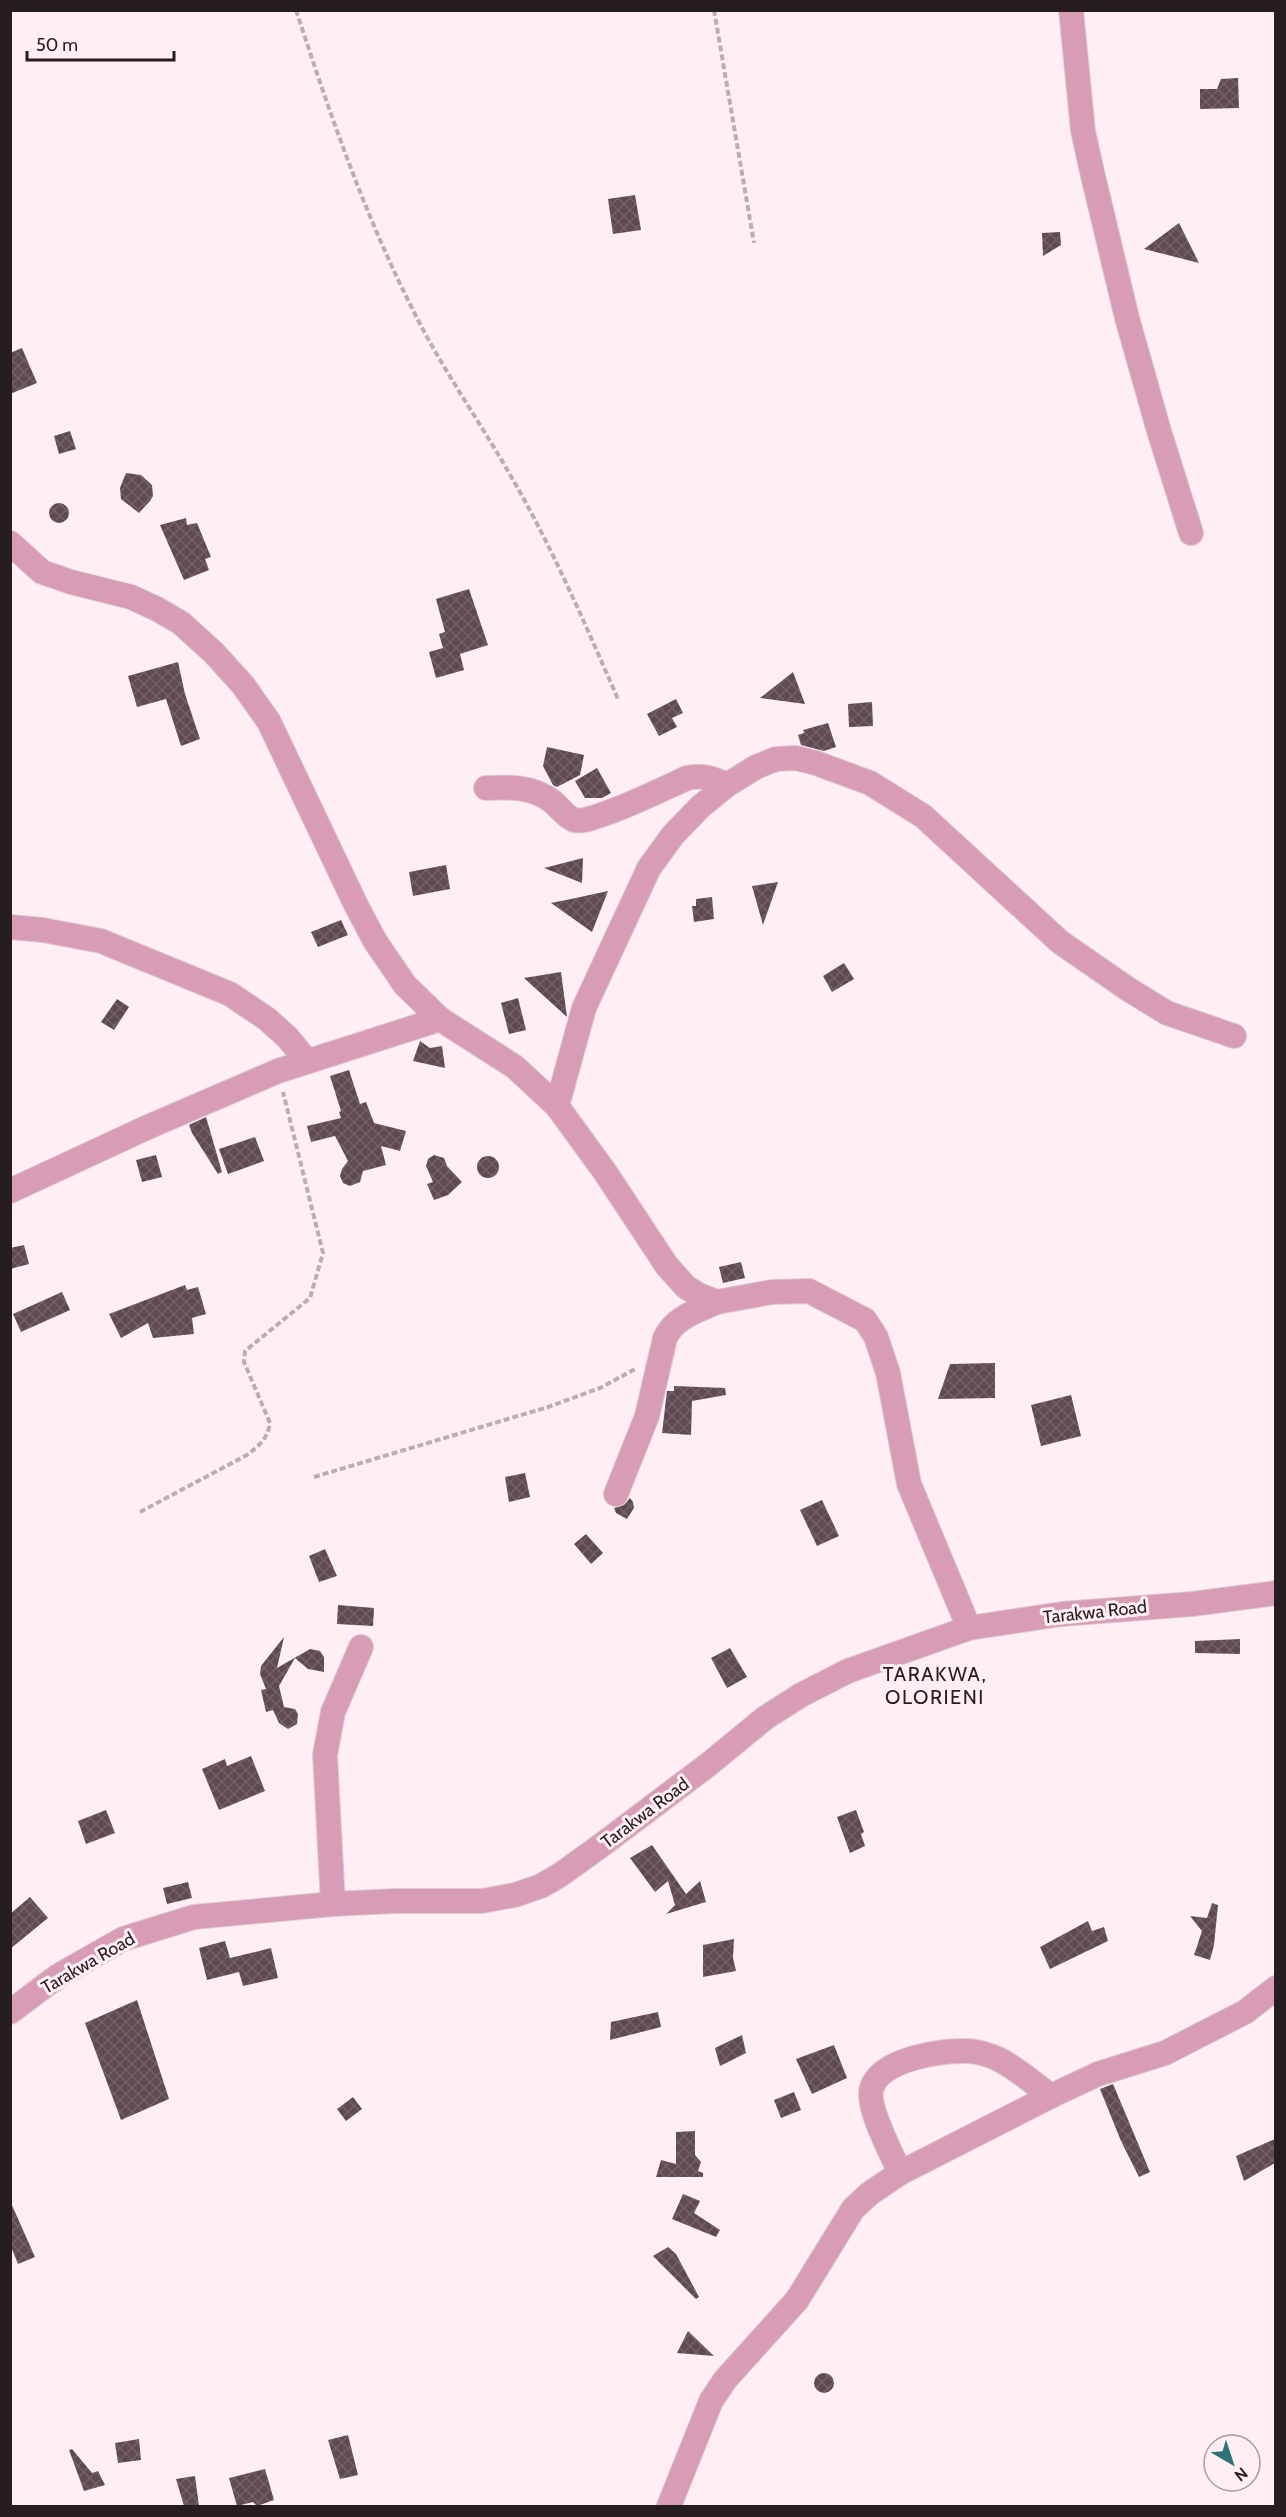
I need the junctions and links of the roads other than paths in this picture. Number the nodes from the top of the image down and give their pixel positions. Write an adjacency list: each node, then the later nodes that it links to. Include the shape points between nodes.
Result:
1 (1071, 10): 2 (street, via 1083,131 1093,176 1130,328)
2 (1191, 533)
3 (10, 543): 7 (street, via 42,572 131,597 181,623 243,685 269,722 375,941 405,985)
4 (728, 785): 5 (street, via 700,775 687,778 581,822 529,789); 8 (street, via 776,759 796,758 870,783 923,816 1060,942 1167,1013); 10 (street, via 673,835 649,868 584,1008)
5 (486, 788)
6 (10, 927): 9 (street, via 101,941 230,994 267,1019)
7 (440, 1019): 9 (street); 10 (street, via 515,1067)
8 (1234, 1036)
9 (307, 1061): 11 (street, via 148,1127)
10 (557, 1106): 12 (street, via 667,1266 686,1287)
11 (10, 1191)
12 (717, 1302): 13 (street, via 671,1326 647,1416); 15 (street, via 772,1292 809,1291 865,1320 876,1337 888,1373 909,1484)
13 (616, 1494)
14 (1275, 1593): 15 (street, Tarakwa Road, via 1062,1614)
15 (969, 1628): 17 (street, Tarakwa Road, via 848,1671 801,1695 765,1718 600,1847 541,1886 516,1896 482,1901)
16 (361, 1647): 17 (street, via 333,1712 325,1755)
17 (333, 1904): 19 (street, Tarakwa Road, via 194,1917 123,1939 58,1976)
18 (1275, 1988): 20 (street, via 1245,2012 1165,2053 1098,2074)
19 (10, 2012)
20 (1051, 2096): 21 (street); 21 (street, via 998,2059 969,2050 940,2053 893,2066 872,2087 871,2104)
21 (900, 2173): 22 (street, via 853,2209 797,2300 725,2380 711,2401)
22 (669, 2506)

